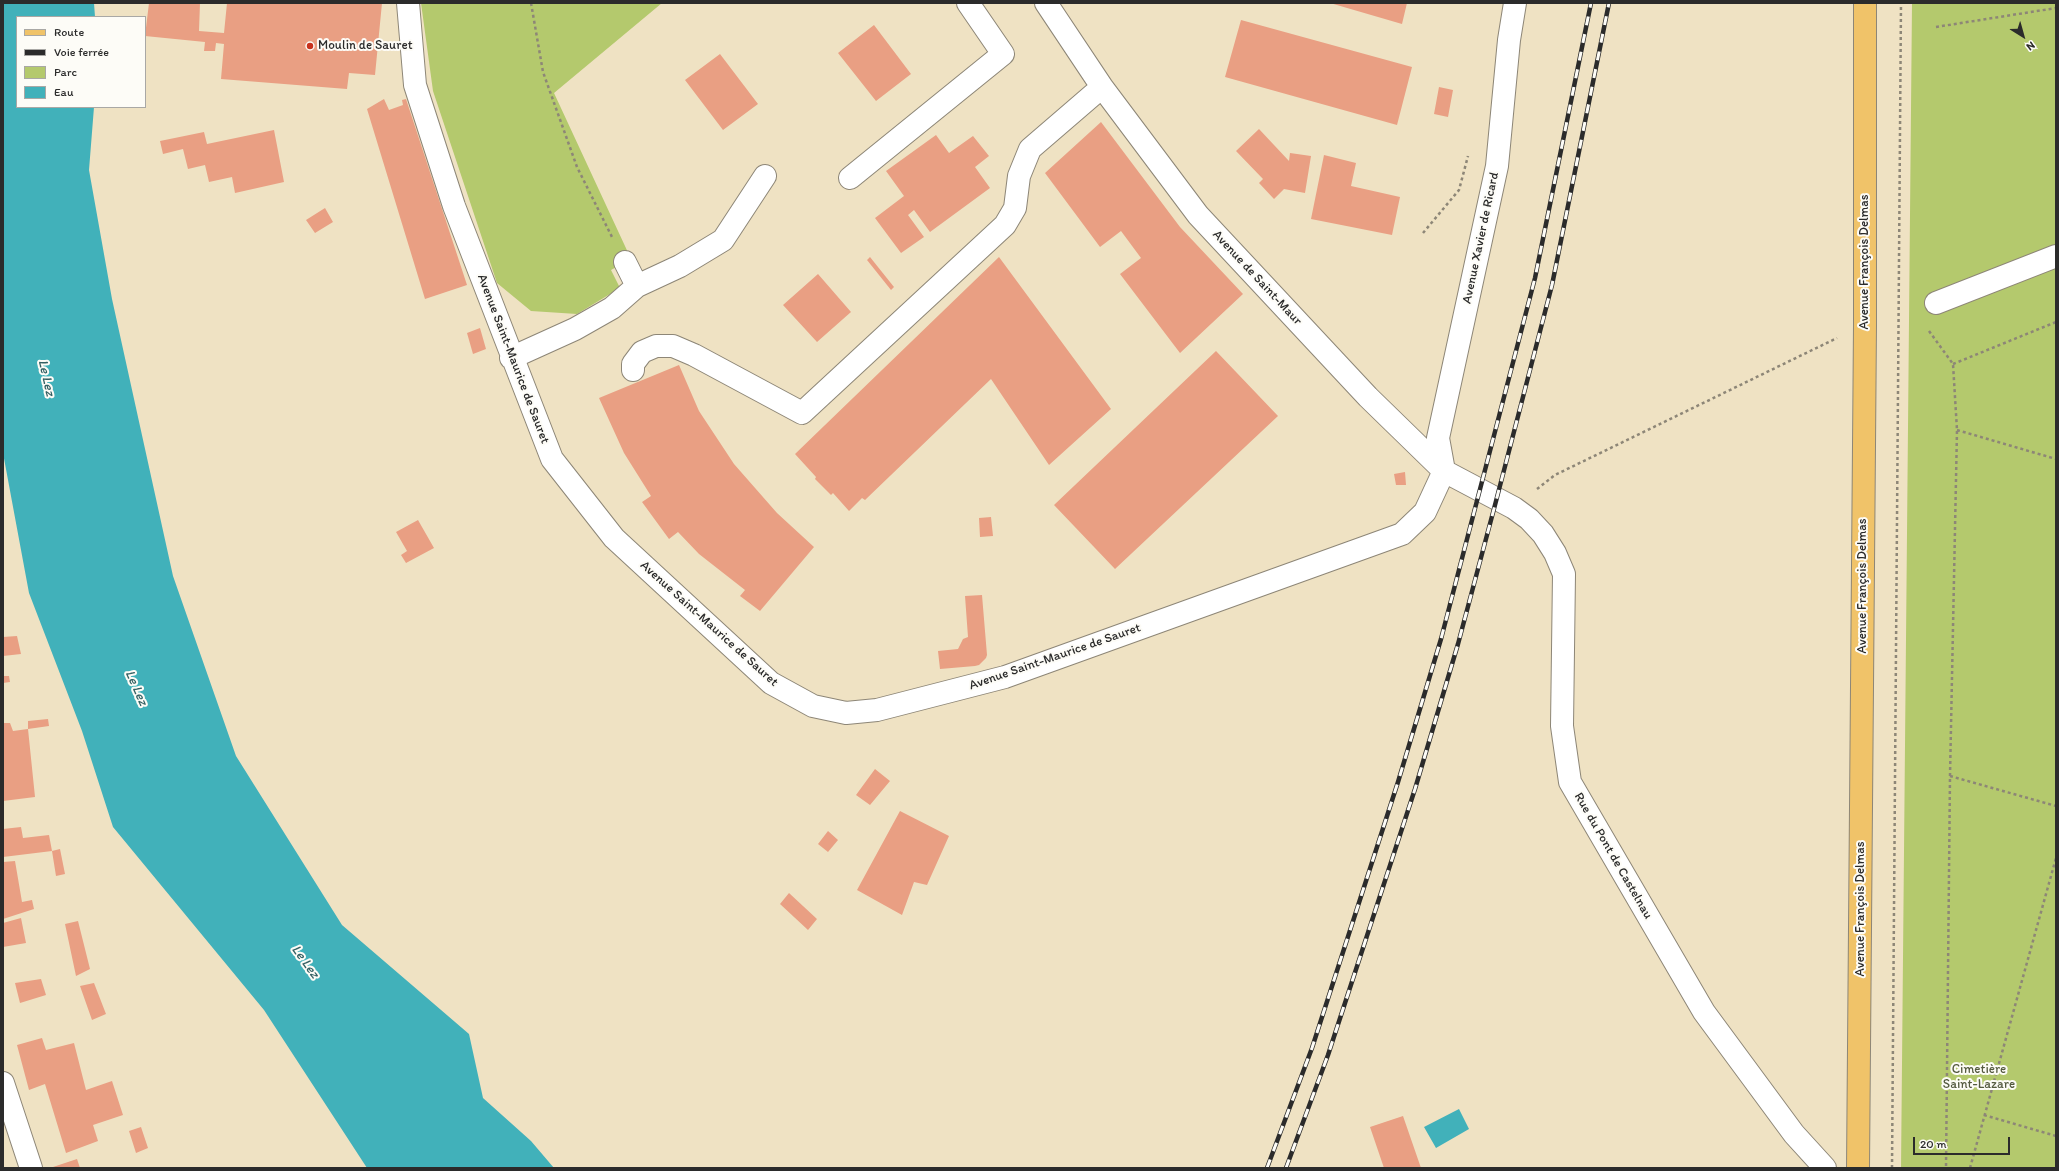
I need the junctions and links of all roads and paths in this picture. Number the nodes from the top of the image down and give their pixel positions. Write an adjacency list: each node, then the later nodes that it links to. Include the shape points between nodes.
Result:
1 (408, 3): 21 (street, Avenue Saint-Maurice de Sauret, via 415,85 454,206)
2 (531, 3): 16 (path, via 543,72 577,167)
3 (968, 3): 12 (street, via 1003,54)
4 (1046, 3): 10 (street, Avenue de Saint-Maur)
5 (1515, 3): 26 (street, Avenue Xavier de Ricard, via 1496,166 1438,438)
6 (1865, 3): 20 (main road, Avenue François Delmas)
7 (1901, 3): 37 (path)
8 (2056, 8): 9 (path)
9 (1936, 27)
10 (1102, 87): 23 (street, via 1030,149 1019,176 1015,208 1005,225 802,412 673,346 656,346 642,352 633,364); 26 (street, Avenue de Saint-Maur, via 1198,214 1368,397)
11 (765, 176): 17 (street, via 723,240 680,266)
12 (850, 178)
13 (1459, 190): 14 (path)
14 (1423, 233)
15 (2056, 256): 18 (street)
16 (625, 262): 17 (street)
17 (637, 286): 21 (street, via 612,308 575,329)
18 (1936, 303): 22 (path, via 1926,328)
19 (2056, 322): 22 (path)
20 (1865, 325): 27 (path, via 1555,475); 36 (main road, Avenue François Delmas)
21 (511, 358): 26 (street, Avenue Saint-Maurice de Sauret, via 552,459 614,538 771,684 813,706 846,713 877,710 1005,676 1402,534 1425,512)
22 (1953, 364): 24 (path)
23 (633, 370)
24 (1957, 430): 25 (path); 28 (path)
25 (2056, 459)
26 (1444, 471): 27 (street, Avenue de Saint-Maur)
27 (1514, 508): 35 (street, Rue du Pont de Castelnau, via 1543,534 1564,574 1562,726 1570,782 1704,1012 1794,1134)
28 (1950, 776): 29 (path); 38 (path)
29 (2056, 806)
30 (2056, 858): 32 (path)
31 (3, 1083): 34 (street)
32 (1984, 1115): 33 (path); 39 (path)
33 (2056, 1136)
34 (31, 1168)
35 (1825, 1168)
36 (1858, 1168)
37 (1892, 1168)
38 (1946, 1168)
39 (1970, 1168)

